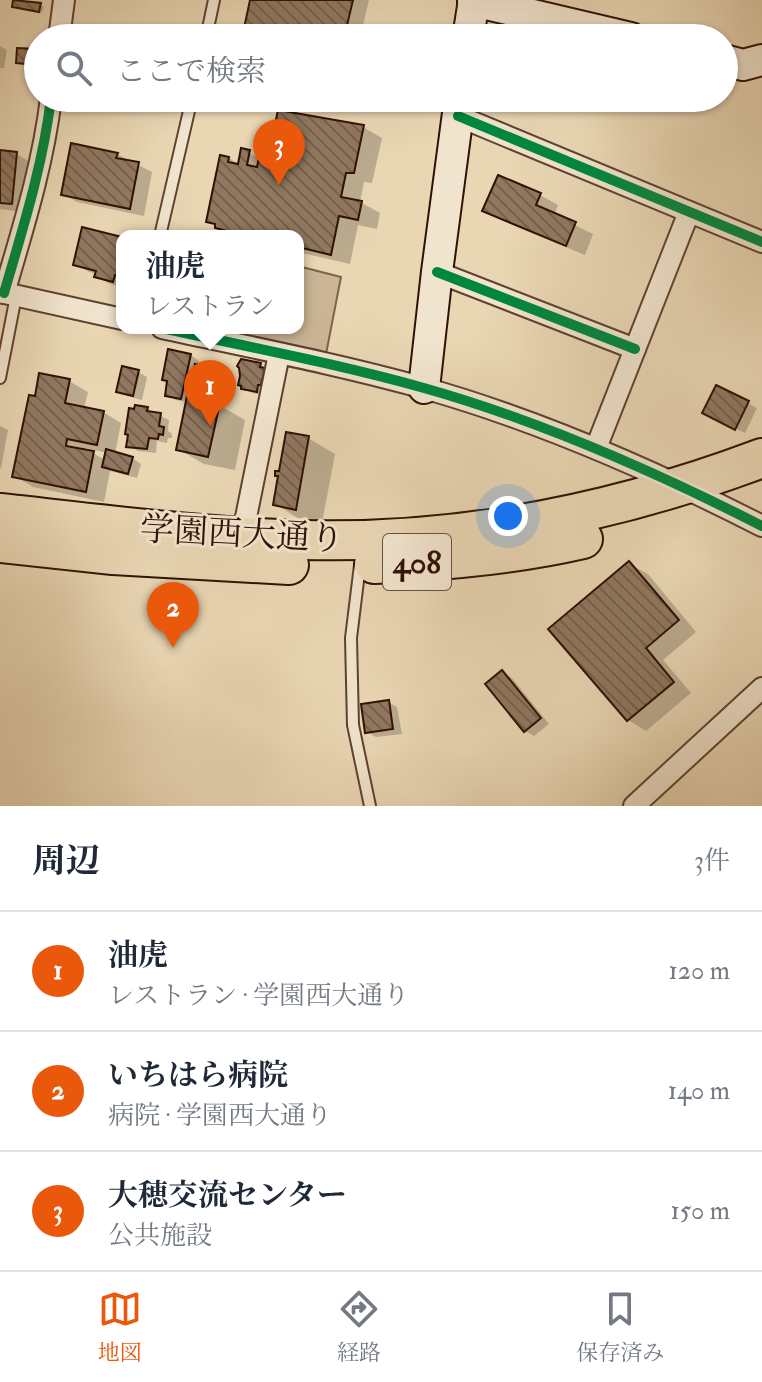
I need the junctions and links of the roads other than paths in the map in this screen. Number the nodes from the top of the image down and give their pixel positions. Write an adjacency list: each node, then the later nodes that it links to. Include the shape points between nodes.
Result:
1 (64, 0): 4 (street)
2 (214, 0): 5 (lane)
3 (474, 0): 6 (street); 7 (street)
4 (61, 24)
5 (209, 24)
6 (470, 24)
7 (573, 24)
8 (762, 60): 9 (street)
9 (738, 64)
10 (50, 112): 18 (street)
11 (189, 112): 15 (lane)
12 (458, 112): 17 (street)
13 (470, 112): 14 (street)
14 (689, 212): 16 (street); 21 (street)
15 (161, 230)
16 (762, 242)
17 (437, 272): 21 (street); 24 (street)
18 (7, 294): 19 (street); 23 (lane)
19 (116, 318)
20 (189, 334): 22 (street)
21 (635, 349): 25 (street)
22 (279, 354): 24 (street); 31 (street)
23 (0, 378)
24 (424, 388): 25 (street)
25 (596, 448): 28 (street)
26 (762, 458): 28 (highway, 学園西大通り / 408)
27 (762, 486): 28 (highway, 学園西大通り / 408)
28 (698, 494): 30 (street); 31 (highway, 学園西大通り / 408, via 405,537); 33 (highway, 学園西大通り / 408, via 638,525 574,541 437,561)
29 (0, 513): 31 (highway, 学園西大通り / 408)
30 (762, 526)
31 (242, 537)
32 (0, 543): 33 (highway, 学園西大通り / 408, via 236,563)
33 (360, 565): 35 (lane, via 351,638 353,725)
34 (762, 688): 36 (street)
35 (370, 806)
36 (634, 806)

